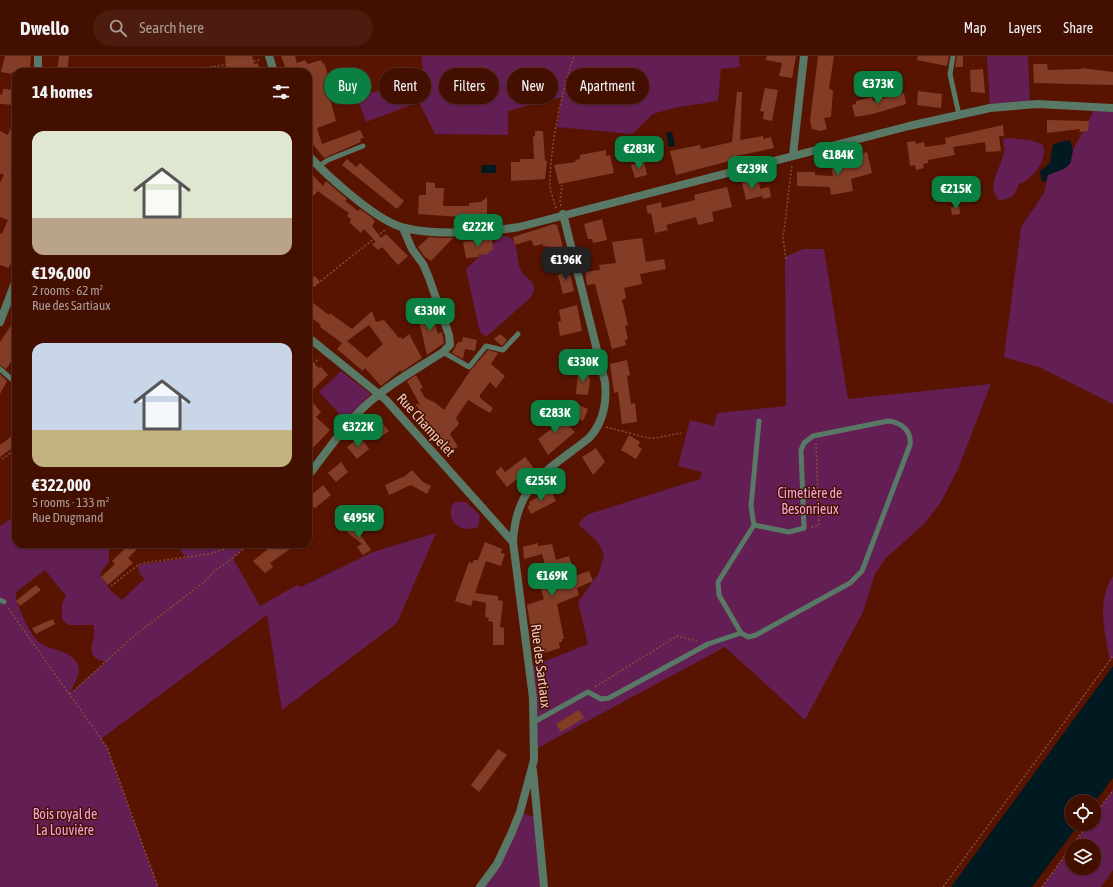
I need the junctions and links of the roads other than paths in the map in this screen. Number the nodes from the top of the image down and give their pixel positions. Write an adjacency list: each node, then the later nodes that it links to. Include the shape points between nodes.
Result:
1 (38, 56): 5 (street)
2 (804, 56): 10 (street)
3 (953, 56): 8 (lane, via 950,74)
4 (270, 57): 6 (street)
5 (38, 68)
6 (273, 68)
7 (1113, 108): 8 (street, via 1037,104 999,106)
8 (959, 115): 10 (street)
9 (363, 146): 12 (lane)
10 (793, 155): 13 (street)
11 (312, 158): 12 (street)
12 (319, 166): 14 (street, via 360,201)
13 (560, 215): 14 (street, via 519,227 490,231); 26 (street, Rue des Sartiaux, via 605,382 606,403 599,425 589,438 541,476 525,493 516,516)
14 (403, 228): 19 (street, via 412,249 423,264 449,335 450,345)
15 (12, 290): 16 (street)
16 (0, 322)
17 (518, 334): 19 (lane, via 503,350 486,346 469,367)
18 (312, 340): 22 (street, Rue Champelet)
19 (443, 352): 22 (street)
20 (0, 369): 21 (lane)
21 (12, 380)
22 (380, 394): 24 (street, via 350,421); 26 (street, Rue Champelet)
23 (759, 421): 25 (lane, via 751,506)
24 (312, 471)
25 (754, 525): 27 (lane, via 718,582 719,595); 27 (lane, via 789,532 804,528 801,450 808,438 888,421 894,421 906,429 910,442 857,579 756,635 748,637)
26 (513, 542): 28 (street, Rue des Sartiaux)
27 (741, 633): 28 (lane, via 708,644 609,698 601,699 588,692)
28 (534, 722): 29 (street, Rue des Sartiaux)
29 (533, 766): 30 (street, Rue des Sartiaux, via 512,832 497,864); 31 (street)
30 (480, 887)
31 (544, 887)

